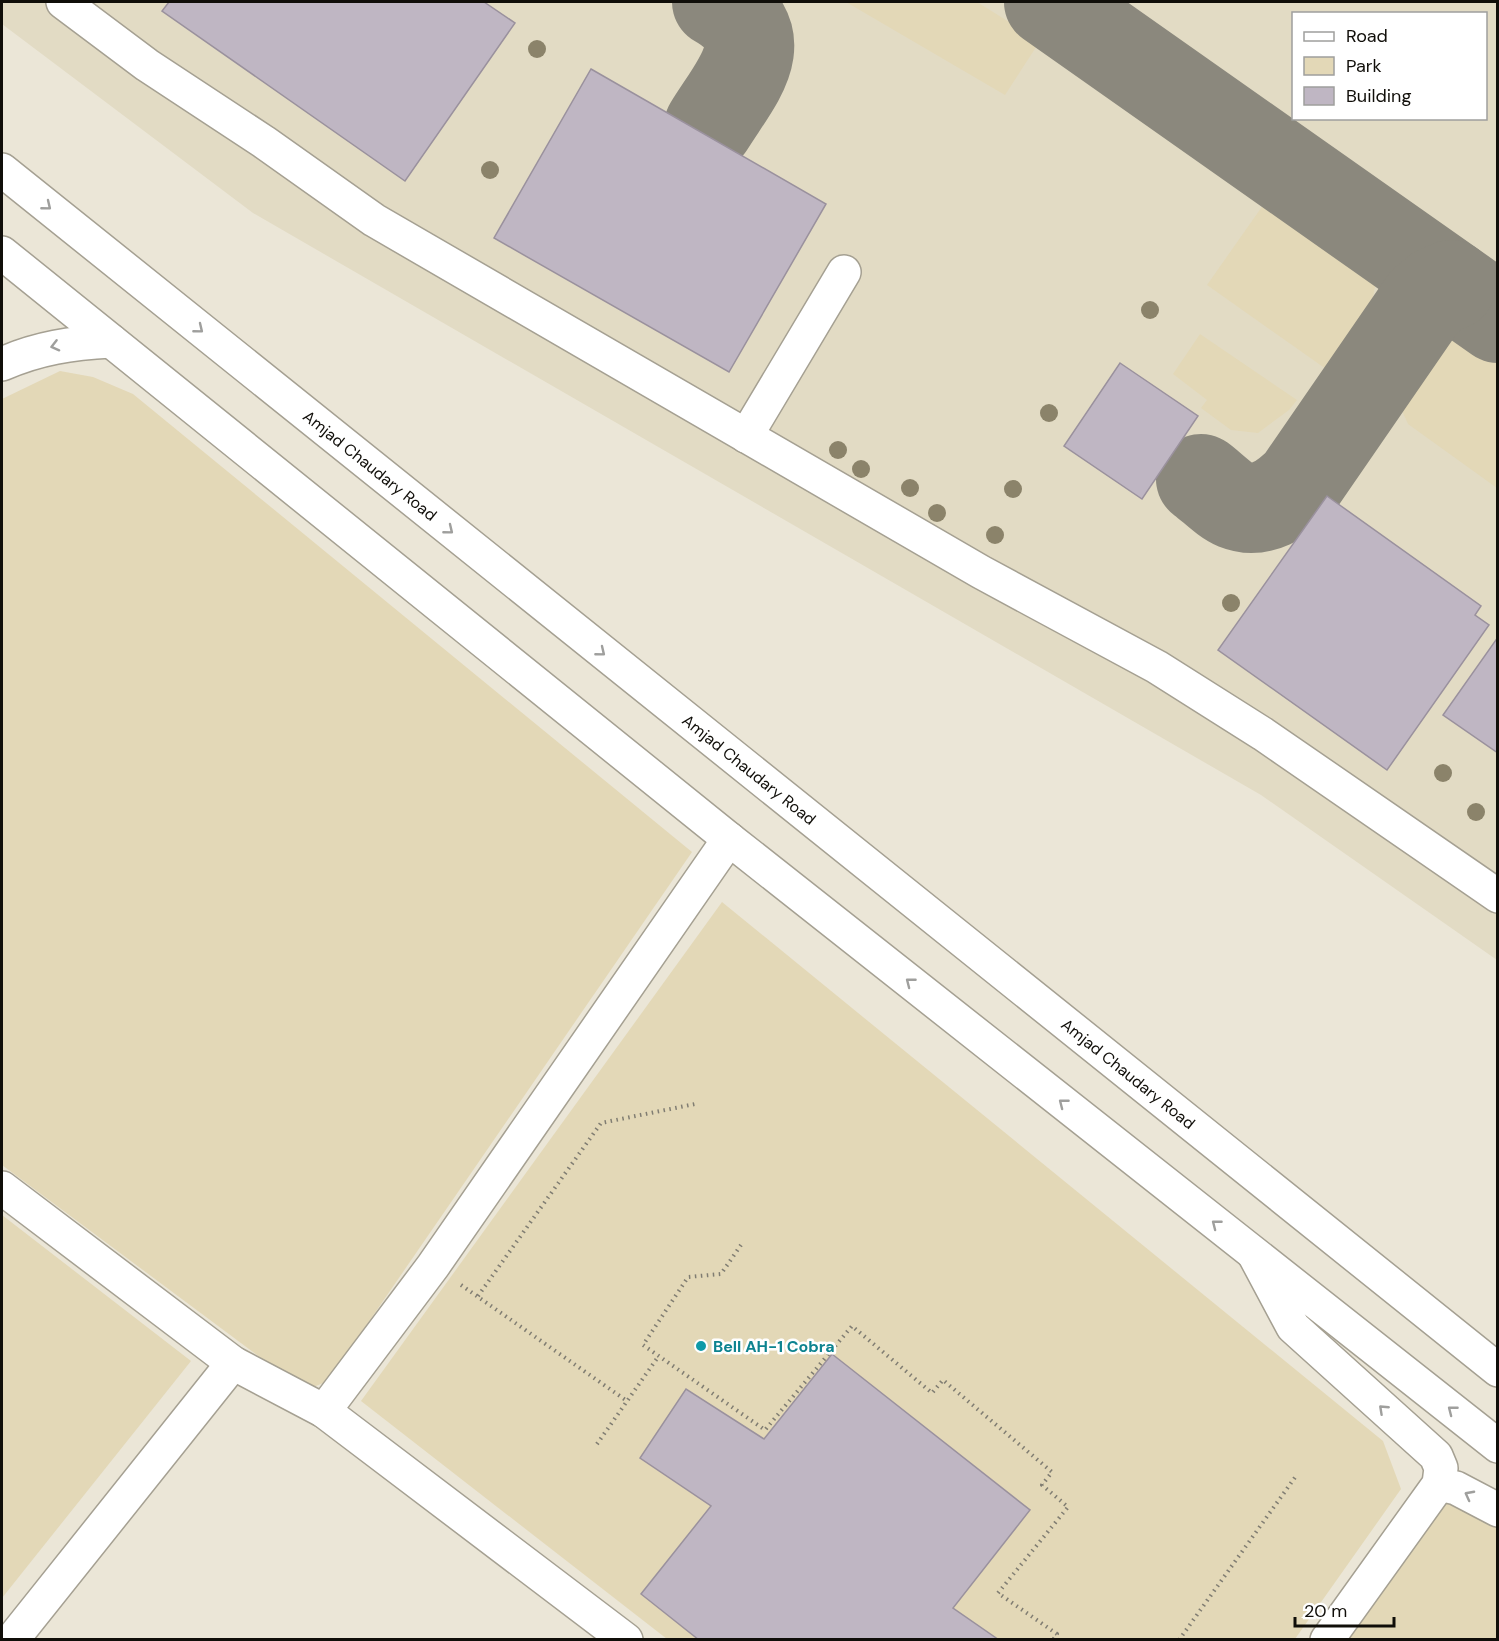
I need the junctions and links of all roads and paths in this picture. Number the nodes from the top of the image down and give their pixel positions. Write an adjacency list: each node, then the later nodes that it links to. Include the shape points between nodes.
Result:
1 (63, 2): 7 (main road, via 147,65 374,219)
2 (2, 170): 18 (main road, Amjad Chaudary Road, one-way to 18)
3 (2, 253): 5 (main road)
4 (844, 272): 7 (main road)
5 (111, 341): 6 (main road, one-way to 6, via 68,343); 8 (main road)
6 (2, 364)
7 (746, 436): 9 (main road, via 981,572 1156,667 1263,734)
8 (729, 839): 13 (main road, one-way to 8); 14 (main road)
9 (1497, 897)
10 (695, 1104): 15 (path, via 601,1123)
11 (2, 1188): 17 (main road)
12 (741, 1245): 16 (path, via 721,1274 688,1277 643,1345)
13 (1254, 1254): 22 (main road, one-way to 13); 24 (main road, one-way to 13, via 1441,1468 1436,1456 1293,1327)
14 (433, 1266): 15 (path); 20 (main road)
15 (478, 1296): 19 (path)
16 (658, 1357): 19 (path); 28 (path, via 765,1430 852,1326 932,1393 943,1380 1053,1472 1042,1485 1068,1507 998,1593 1056,1634)
17 (233, 1363): 20 (main road); 26 (main road)
18 (1497, 1370)
19 (627, 1401): 21 (path)
20 (324, 1411): 27 (main road)
21 (597, 1444)
22 (1497, 1446)
23 (1296, 1476): 29 (path)
24 (1439, 1484): 25 (main road, one-way to 24, via 1456,1488); 30 (main road)
25 (1497, 1510)
26 (12, 1640)
27 (626, 1640)
28 (1053, 1640)
29 (1179, 1640)
30 (1327, 1640)

